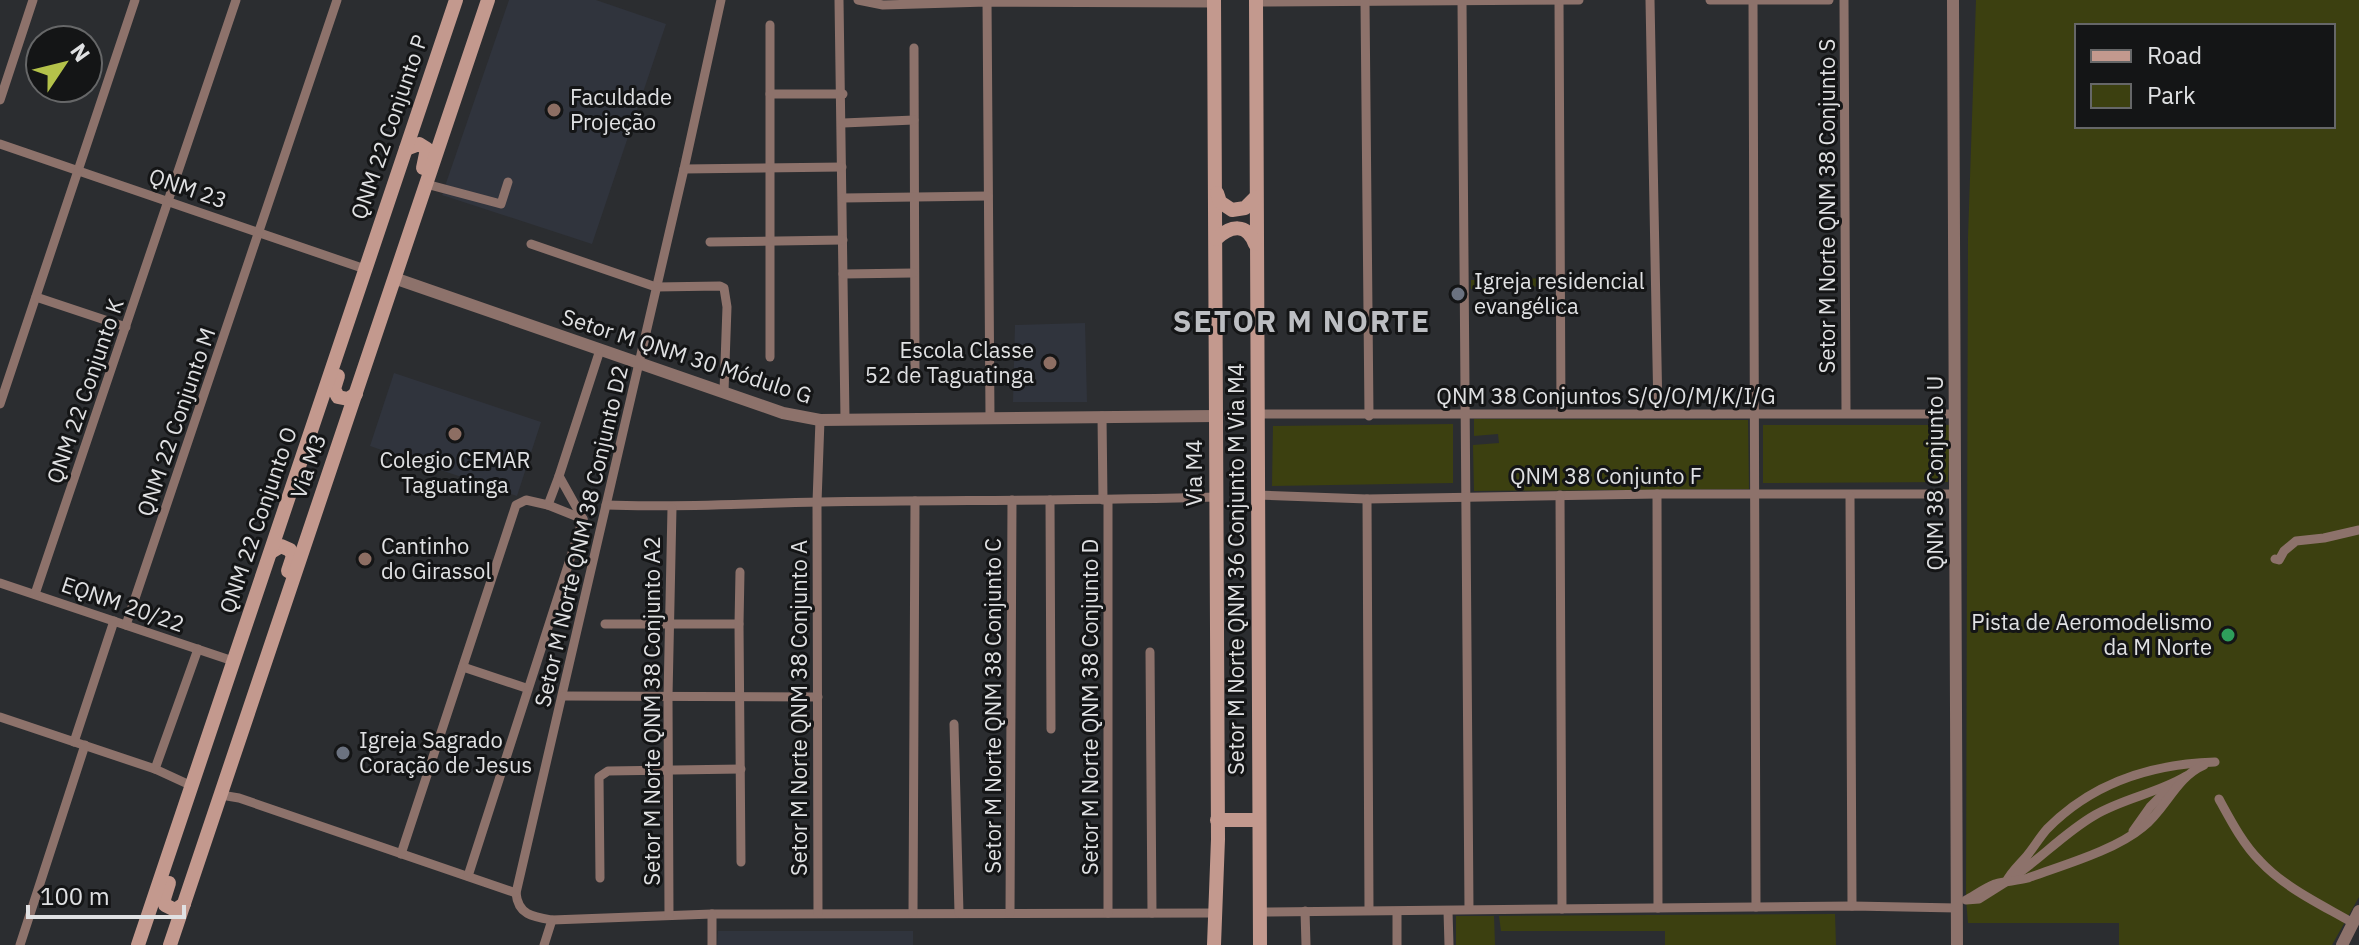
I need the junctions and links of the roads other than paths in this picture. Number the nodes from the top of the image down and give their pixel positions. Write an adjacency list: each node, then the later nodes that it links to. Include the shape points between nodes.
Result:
1 (33, 0): 31 (street)
2 (135, 0): 39 (street)
3 (236, 0): 47 (street, QNM 22 Conjunto K)
4 (337, 0): 48 (street, QNM 22 Conjunto M)
5 (456, 0): 35 (main road, QNM 22 Conjunto P)
6 (488, 0): 41 (main road, Via M3)
7 (721, 0): 38 (street, Setor M Norte QNM 38 Conjunto D2)
8 (839, 0): 30 (street)
9 (858, 0): 19 (street, via 883,5)
10 (1393, 0): 25 (street); 26 (street)
11 (1559, 0): 12 (street); 25 (street); 73 (street)
12 (1579, 0)
13 (1650, 0): 74 (street)
14 (1710, 0): 15 (street)
15 (1753, 0): 16 (street); 75 (street)
16 (1829, 0)
17 (1844, 0): 71 (street, Setor M Norte QNM 38 Conjunto S)
18 (1953, 0): 77 (street, QNM 38 Conjunto U)
19 (987, 1): 20 (street); 44 (street)
20 (1080, 1): 21 (street)
21 (1159, 1): 22 (street)
22 (1214, 1): 42 (main road, Via M4)
23 (1256, 1): 24 (street); 45 (main road, Setor M Norte QNM 36 Conjunto M Via M4)
24 (1295, 1): 26 (street)
25 (1462, 1): 72 (street)
26 (1365, 2): 81 (street)
27 (770, 25): 29 (street)
28 (914, 48): 32 (street)
29 (770, 94): 30 (street); 37 (street)
30 (843, 94): 33 (street)
31 (0, 100)
32 (914, 120): 33 (street); 43 (street)
33 (843, 123): 36 (street)
34 (0, 144): 39 (street, QNM 23)
35 (406, 149): 54 (main road, via 422,145 427,154); 56 (main road, QNM 22 Conjunto P)
36 (842, 167): 37 (street); 46 (street)
37 (770, 168): 38 (street); 51 (street)
38 (684, 169): 60 (street, Setor M Norte QNM 38 Conjunto D2)
39 (79, 170): 47 (street, QNM 23); 62 (street)
40 (508, 182): 41 (street, via 501,204)
41 (426, 184): 54 (main road, Via M3)
42 (1215, 189): 45 (main road, via 1220,202 1232,210 1245,208); 49 (main road, Via M4)
43 (913, 196): 44 (street); 46 (street); 57 (street)
44 (988, 196): 78 (street)
45 (1256, 197): 55 (main road, Setor M Norte QNM 36 Conjunto M Via M4)
46 (843, 198): 50 (street)
47 (169, 201): 48 (street, QNM 23); 63 (street, QNM 22 Conjunto K)
48 (260, 232): 56 (street, QNM 23); 113 (street, QNM 22 Conjunto M)
49 (1216, 239): 55 (main road, via 1231,227 1240,228 1248,231); 80 (main road, Via M4)
50 (843, 240): 51 (street); 58 (street)
51 (770, 241): 52 (street); 65 (street)
52 (710, 242)
53 (531, 244): 60 (street)
54 (404, 246): 59 (main road, Via M3)
55 (1257, 248): 76 (main road, Setor M Norte QNM 36 Conjunto M Via M4)
56 (365, 269): 61 (main road, QNM 22 Conjunto O)
57 (913, 273): 58 (street); 67 (street)
58 (843, 274): 82 (street)
59 (394, 278): 64 (street, Setor M QNM 30 Módulo G); 69 (main road, Via M3)
60 (656, 287): 66 (street, Setor M Norte QNM 38 Conjunto D2); 68 (street, via 724,288)
61 (358, 294): 69 (main road, via 334,389 341,399); 104 (main road, QNM 22 Conjunto O)
62 (36, 297): 63 (street); 70 (street)
63 (126, 327): 108 (street, QNM 22 Conjunto K)
64 (600, 350): 66 (street, Setor M QNM 30 Módulo G); 84 (street)
65 (770, 357)
66 (638, 363): 68 (street, Setor M QNM 30 Módulo G); 100 (street, Setor M Norte QNM 38 Conjunto D2)
67 (915, 371)
68 (724, 391): 83 (street, Setor M QNM 30 Módulo G)
69 (356, 394): 114 (main road, Via M3)
70 (0, 404)
71 (1846, 412): 75 (street, QNM 38 Conjuntos S/Q/O/M/K/I/G); 77 (street, QNM 38 Conjuntos S/Q/O/M/K/I/G)
72 (1465, 413): 73 (street, QNM 38 Conjuntos S/Q/O/M/K/I/G); 81 (street, QNM 38 Conjuntos S/Q/O/M/K/I/G); 90 (street)
73 (1561, 413): 74 (street, QNM 38 Conjuntos S/Q/O/M/K/I/G)
74 (1658, 413): 75 (street, QNM 38 Conjuntos S/Q/O/M/K/I/G)
75 (1755, 413): 86 (street)
76 (1258, 414): 81 (street, QNM 38 Conjuntos S/Q/O/M/K/I/G); 88 (main road, Setor M Norte QNM 36 Conjunto M Via M4)
77 (1954, 414): 87 (street, QNM 38 Conjunto U)
78 (990, 416): 79 (street, Setor M QNM 30 Módulo G); 82 (street, Setor M QNM 30 Módulo G)
79 (1102, 416): 80 (street, Setor M QNM 30 Módulo G); 96 (street, Setor M Norte QNM 38 Conjunto D)
80 (1216, 416): 92 (main road, Via M4)
81 (1369, 416)
82 (845, 419): 83 (street, Setor M QNM 30 Módulo G)
83 (820, 420): 98 (street, Setor M Norte QNM 38 Conjunto A)
84 (559, 476): 99 (street); 102 (street)
85 (1657, 494): 86 (street, QNM 38 Conjunto F); 89 (street, QNM 38 Conjunto F); 150 (street)
86 (1753, 494): 91 (street, QNM 38 Conjunto F); 149 (street)
87 (1954, 494): 91 (street, QNM 38 Conjunto F); 151 (street, QNM 38 Conjunto U)
88 (1257, 495): 93 (street, QNM 38 Conjunto F); 139 (main road, Setor M Norte QNM 36 Conjunto M Via M4)
89 (1560, 495): 90 (street, QNM 38 Conjunto F); 153 (street)
90 (1464, 496): 93 (street, QNM 38 Conjunto F); 152 (street)
91 (1850, 496): 148 (street)
92 (1216, 497): 96 (street); 138 (main road, Via M4)
93 (1367, 499): 154 (street)
94 (1012, 500): 95 (street); 97 (street); 162 (street, Setor M Norte QNM 38 Conjunto C)
95 (1050, 500): 96 (street); 126 (street, Setor M Norte QNM 38 Conjunto D)
96 (1106, 500): 163 (street, Setor M Norte QNM 38 Conjunto D)
97 (915, 501): 98 (street); 160 (street)
98 (817, 502): 101 (street); 123 (street, Setor M Norte QNM 38 Conjunto A)
99 (548, 505): 102 (street); 118 (street, via 526,500 516,505)
100 (606, 505): 101 (street); 120 (street, Setor M Norte QNM 38 Conjunto D2)
101 (672, 508): 111 (street, Setor M Norte QNM 38 Conjunto A2)
102 (583, 519): 119 (street)
103 (2359, 530): 105 (street, via 2296,541)
104 (271, 552): 114 (main road, via 285,546 293,556); 117 (main road, QNM 22 Conjunto O)
105 (2275, 559)
106 (740, 572): 112 (street)
107 (0, 583): 108 (street, EQNM 20/22)
108 (35, 594): 109 (street, EQNM 20/22)
109 (114, 621): 113 (street, EQNM 20/22); 127 (street)
110 (605, 624): 111 (street)
111 (668, 624): 112 (street); 121 (street, Setor M Norte QNM 38 Conjunto A2)
112 (739, 624): 122 (street)
113 (126, 625): 115 (street, EQNM 20/22)
114 (273, 638): 135 (main road, Via M3)
115 (198, 649): 117 (street, EQNM 20/22); 129 (street)
116 (1150, 652): 164 (street)
117 (233, 661): 134 (main road, QNM 22 Conjunto O)
118 (463, 667): 119 (street); 141 (street)
119 (526, 688): 143 (street)
120 (563, 696): 121 (street); 146 (street, Setor M Norte QNM 38 Conjunto D2)
121 (668, 696): 122 (street); 131 (street, Setor M Norte QNM 38 Conjunto A2)
122 (740, 697): 123 (street); 130 (street)
123 (818, 697): 159 (street, Setor M Norte QNM 38 Conjunto A)
124 (0, 717): 127 (street)
125 (954, 724): 161 (street, Setor M Norte QNM 38 Conjunto C)
126 (1051, 729)
127 (74, 742): 128 (street)
128 (85, 745): 129 (street); 171 (street)
129 (155, 769): 134 (street)
130 (741, 769): 131 (street); 142 (street)
131 (668, 771): 144 (street, via 601,773); 167 (street, Setor M Norte QNM 38 Conjunto A2)
132 (2186, 776): 133 (street); 140 (street, via 2152,819); 145 (street, via 2215,762 2152,768 2094,793 2046,830)
133 (2173, 784): 140 (street); 145 (street, via 2097,813)
134 (192, 786): 137 (main road, QNM 22 Conjunto O)
135 (221, 795): 141 (street); 147 (main road, Via M3)
136 (2219, 799): 168 (street, via 2260,862 2279,878)
137 (184, 809): 147 (main road, via 164,899 171,910); 172 (main road)
138 (1217, 820): 139 (main road); 165 (main road, Via M4)
139 (1259, 820): 157 (main road, Setor M Norte QNM 36 Conjunto M Via M4)
140 (2132, 834): 145 (street, via 2061,866)
141 (401, 854): 143 (street)
142 (741, 862)
143 (468, 876): 146 (street)
144 (600, 878)
145 (2006, 882)
146 (516, 893): 169 (street, via 522,911)
147 (184, 904): 173 (main road, Via M3)
148 (1852, 906): 149 (street); 151 (street)
149 (1756, 907): 150 (street)
150 (1658, 908): 153 (street)
151 (1957, 908): 181 (street, QNM 38 Conjunto U)
152 (1469, 909): 153 (street); 156 (street)
153 (1562, 909)
154 (1369, 910): 155 (street); 158 (street)
155 (1305, 911): 157 (street); 178 (street)
156 (1448, 911): 158 (street); 180 (street)
157 (1260, 912): 177 (main road, Setor M Norte QNM 36 Conjunto M Via M4)
158 (1397, 912): 179 (street)
159 (818, 913): 160 (street); 166 (street)
160 (913, 913): 161 (street)
161 (959, 913): 162 (street)
162 (1010, 913): 163 (street)
163 (1108, 913): 164 (street)
164 (1152, 913): 165 (street)
165 (1214, 913): 176 (main road, Via M4)
166 (712, 914): 167 (street); 175 (street)
167 (669, 915): 169 (street)
168 (2356, 917): 170 (street)
169 (552, 920): 174 (street)
170 (2345, 944)
171 (20, 945)
172 (138, 945)
173 (170, 945)
174 (544, 945)
175 (712, 945)
176 (1214, 945)
177 (1260, 945)
178 (1306, 945)
179 (1397, 945)
180 (1449, 945)
181 (1957, 945)

